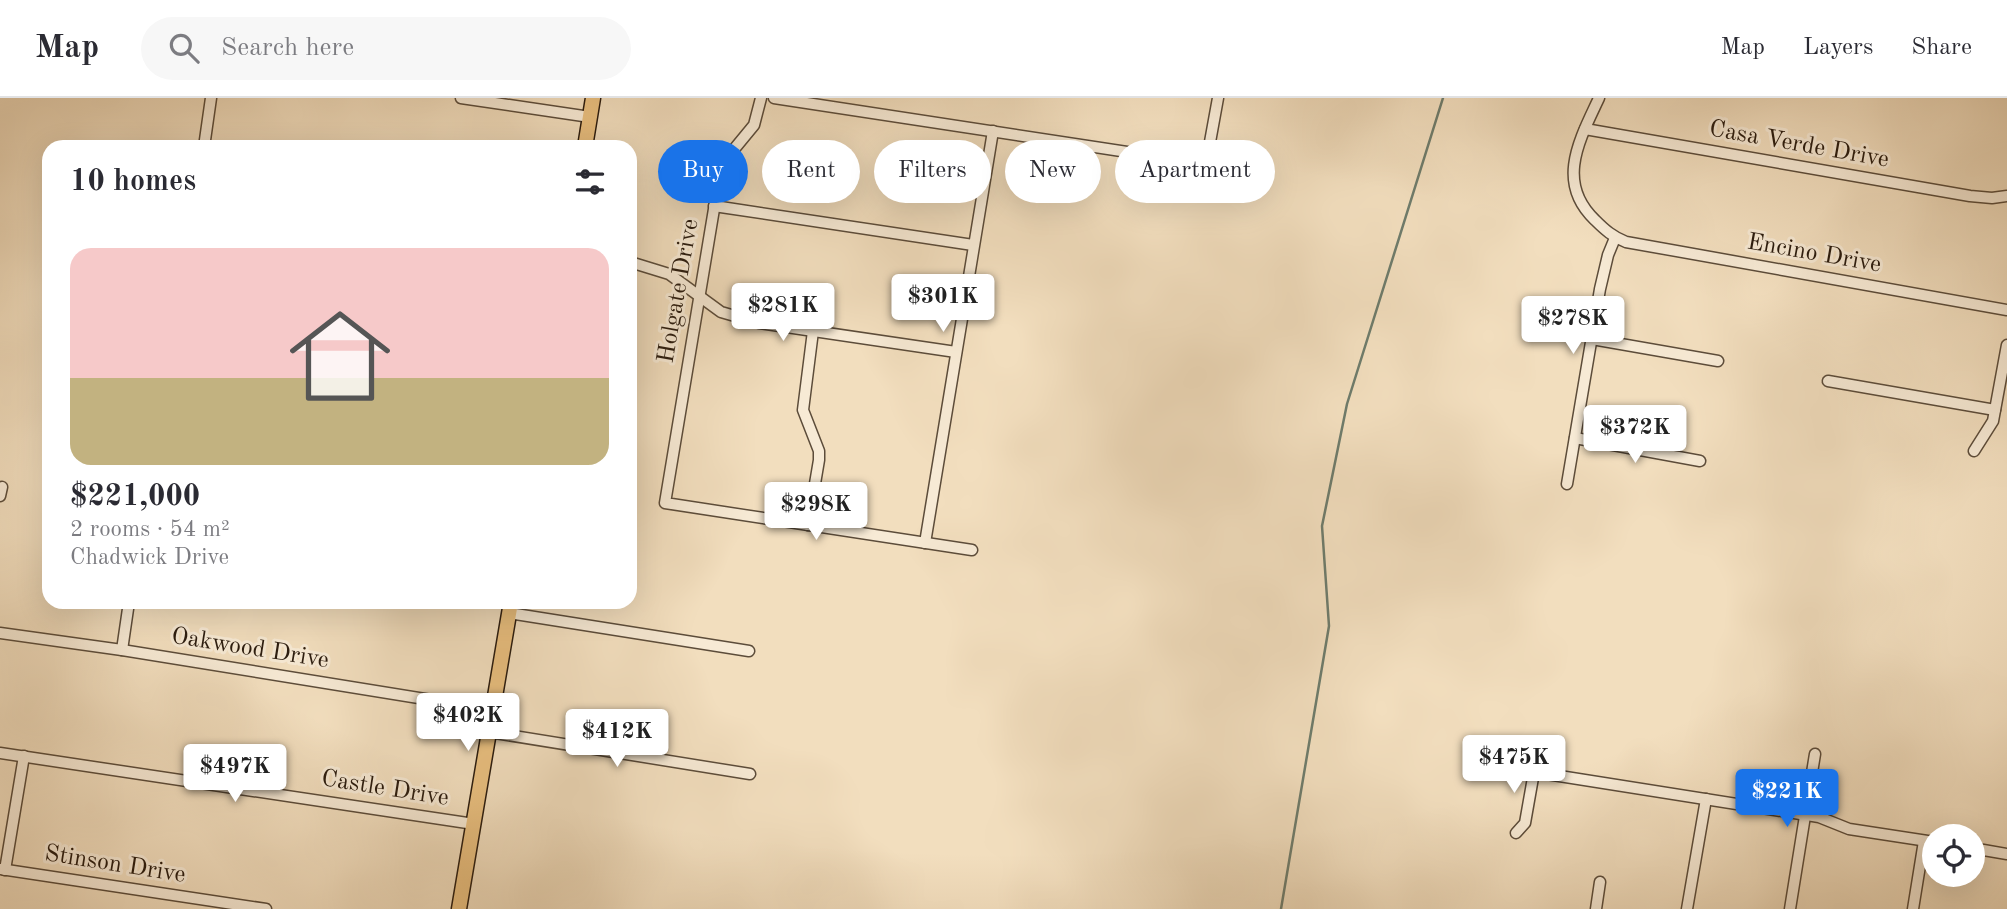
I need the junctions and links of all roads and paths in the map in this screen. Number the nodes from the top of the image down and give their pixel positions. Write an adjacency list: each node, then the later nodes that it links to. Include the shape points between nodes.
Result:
1 (211, 98): 11 (street)
2 (461, 98): 8 (street)
3 (593, 98): 8 (main road)
4 (761, 98): 14 (street, Holgate Drive, via 754,125 720,173)
5 (774, 98): 10 (street)
6 (1218, 98): 10 (street, via 1206,164)
7 (1599, 98): 9 (street)
8 (590, 117): 12 (main road)
9 (1585, 129): 13 (street, Casa Verde Drive, via 1970,196); 15 (street, via 1574,161 1577,196 1588,214)
10 (993, 131): 16 (street)
11 (205, 140)
12 (586, 140)
13 (2007, 196)
14 (715, 206): 16 (street); 18 (street, Holgate Drive)
15 (1615, 238): 19 (street, Encino Drive); 21 (street, via 1605,266)
16 (973, 245): 22 (street)
17 (637, 264): 18 (street, via 669,274)
18 (698, 296): 20 (street, via 736,318); 31 (street, Holgate Drive, via 665,503)
19 (2007, 310)
20 (813, 331): 22 (street); 31 (street, via 803,410 819,460)
21 (1592, 339): 24 (street); 27 (street)
22 (956, 352): 32 (street)
23 (2006, 352): 26 (street)
24 (1718, 361)
25 (1828, 381): 26 (street)
26 (1996, 410): 28 (street)
27 (1575, 438): 29 (street); 30 (street)
28 (1974, 451)
29 (1700, 461)
30 (1567, 484)
31 (808, 525): 32 (street)
32 (925, 542): 33 (street)
33 (972, 550)
34 (128, 609): 38 (street)
35 (510, 609): 40 (main road)
36 (521, 609): 39 (street)
37 (0, 633): 38 (street, Oakwood Drive)
38 (122, 650): 40 (street, Oakwood Drive)
39 (750, 651)
40 (493, 710): 41 (main road)
41 (489, 732): 45 (street); 48 (main road)
42 (0, 753): 44 (street, Castle Drive)
43 (1815, 754): 47 (street)
44 (24, 756): 48 (street, Castle Drive); 53 (street)
45 (750, 774)
46 (1706, 799): 47 (street); 49 (street, via 1534,772 1525,823); 59 (street)
47 (1805, 814): 50 (street, via 1849,829); 60 (street)
48 (474, 824): 57 (main road)
49 (1516, 833)
50 (1922, 841)
51 (1985, 850): 52 (street)
52 (2007, 854)
53 (3, 869): 56 (street, Stinson Drive)
54 (1922, 871): 61 (street)
55 (1600, 883): 58 (street)
56 (266, 909)
57 (459, 909)
58 (1596, 909)
59 (1687, 909)
60 (1790, 909)
61 (1913, 909)

